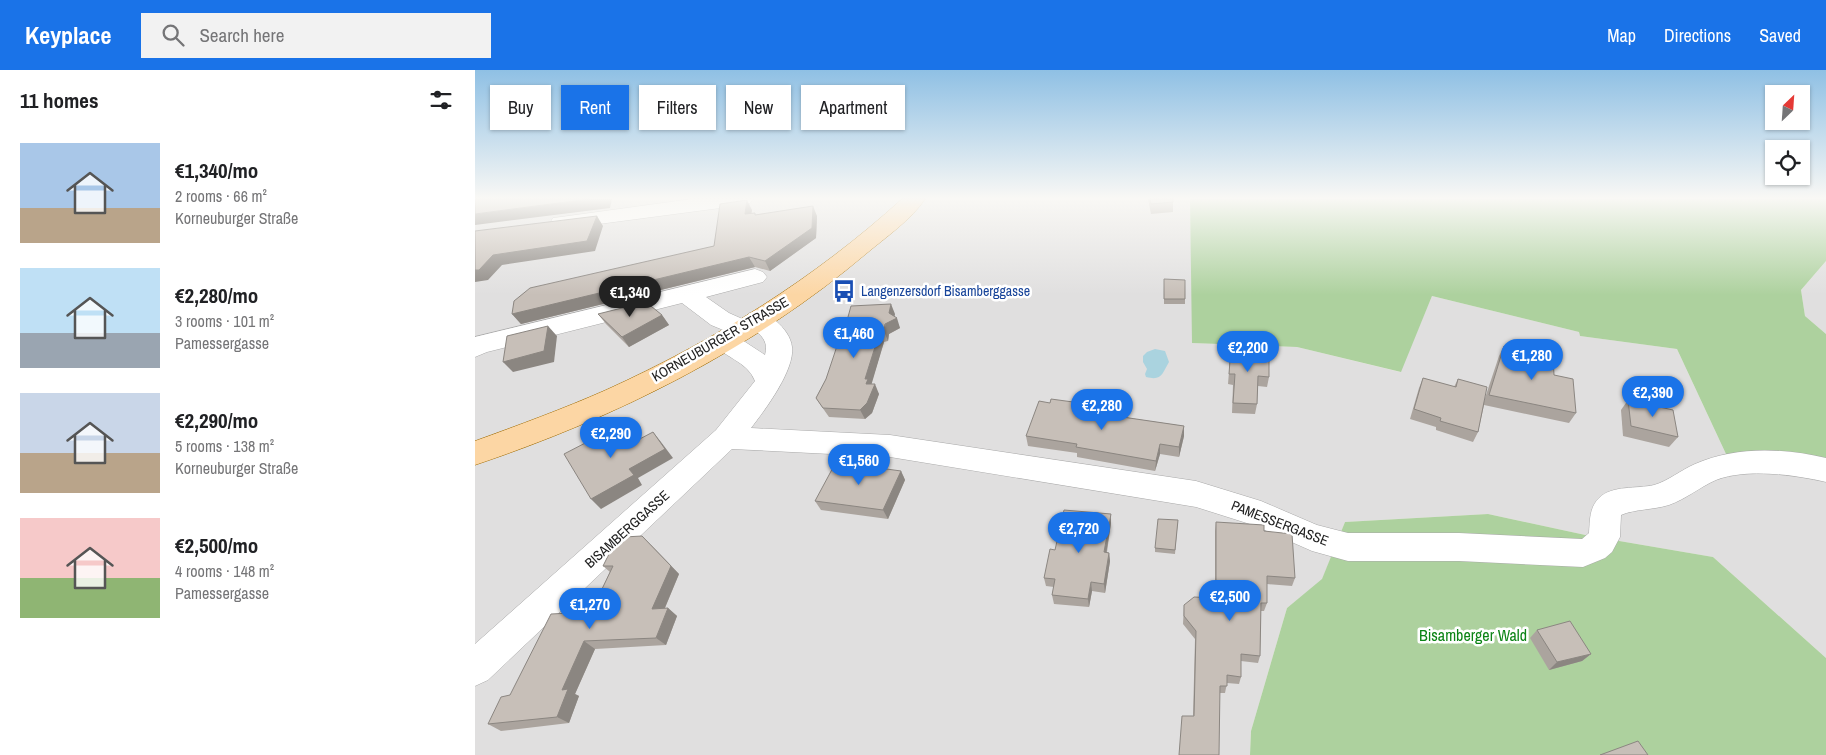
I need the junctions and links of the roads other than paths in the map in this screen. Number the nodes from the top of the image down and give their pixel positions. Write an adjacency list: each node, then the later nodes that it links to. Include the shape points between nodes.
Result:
1 (880, 231): 4 (main road, KORNEUBURGER STRASSE, via 858,250)
2 (755, 277): 3 (street)
3 (686, 294): 4 (street, via 720,319); 5 (street)
4 (742, 330): 6 (street, via 749,356 761,367); 6 (street, BISAMBERGGASSE, via 777,338 780,346 775,369); 8 (main road, KORNEUBURGER STRASSE, via 614,398)
5 (475, 348)
6 (768, 381): 7 (street, BISAMBERGGASSE, via 748,415)
7 (727, 438): 9 (street, PAMESSERGASSE, via 890,446 1196,494 1261,514 1312,537 1348,548 1459,547 1583,553 1600,545 1606,510 1612,503 1654,497 1707,472 1735,465 1791,464); 10 (street, BISAMBERGGASSE)
8 (475, 453)
9 (1826, 470)
10 (475, 668)

